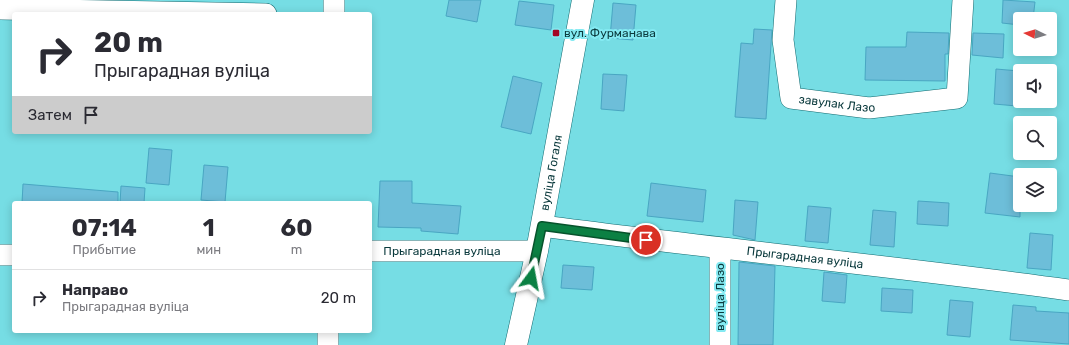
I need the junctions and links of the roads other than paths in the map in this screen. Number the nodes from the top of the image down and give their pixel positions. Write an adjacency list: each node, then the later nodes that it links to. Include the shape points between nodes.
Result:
1 (334, 0): 7 (street)
2 (583, 0): 8 (main road, вуліца Гогаля)
3 (786, 0): 4 (street, завулак Лазо, via 783,40 791,98 869,108 957,98)
4 (963, 0)
5 (0, 9): 6 (street)
6 (160, 12)
7 (334, 12)
8 (542, 226): 9 (street, Прыгарадная вуліца); 10 (main road, вуліца Гогаля)
9 (720, 249): 14 (street, Прыгарадная вуліца); 18 (street, вуліца Лазо)
10 (537, 251): 11 (street, Прыгарадная вуліца); 17 (main road, вуліца Гогаля)
11 (372, 252)
12 (0, 255): 13 (street)
13 (12, 255)
14 (1069, 290)
15 (328, 333): 16 (street)
16 (328, 345)
17 (516, 345)
18 (720, 345)

